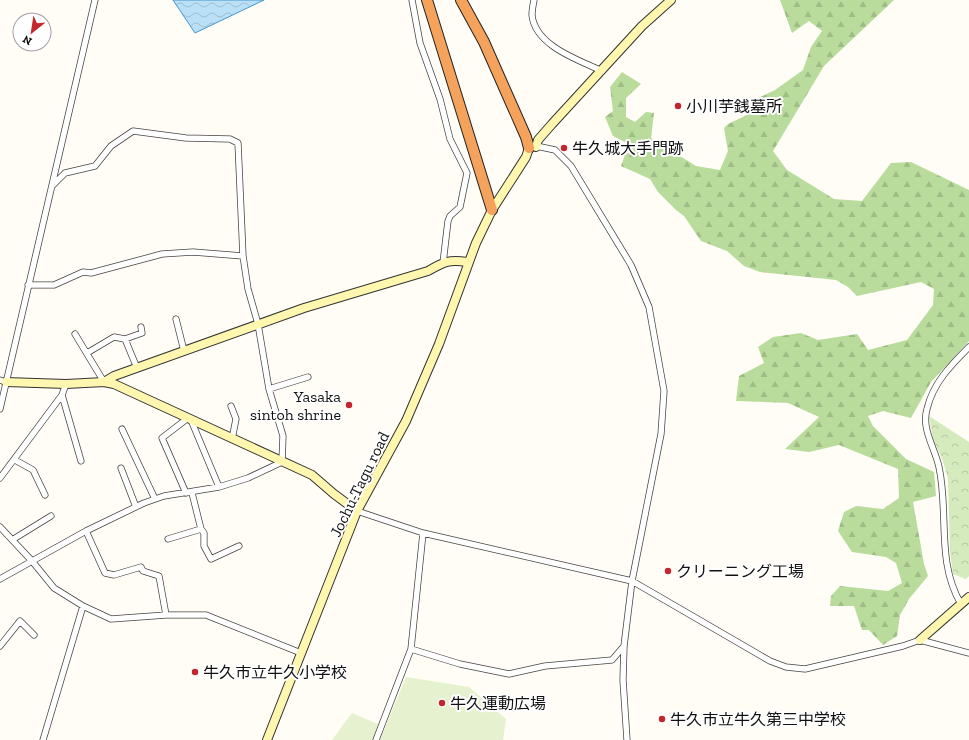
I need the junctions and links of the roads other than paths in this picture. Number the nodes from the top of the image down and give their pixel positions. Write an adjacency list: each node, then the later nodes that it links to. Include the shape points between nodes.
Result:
1 (96, 0): 9 (street)
2 (412, 0): 12 (street, via 420,43 440,99 450,139 467,173 460,207 448,220)
3 (427, 0): 10 (highway)
4 (461, 0): 8 (highway)
5 (534, 0): 7 (street, via 532,16 538,31 557,50)
6 (671, 0): 7 (street, Jochu-Tagu road, via 642,26)
7 (602, 71): 8 (street, Jochu-Tagu road)
8 (532, 147): 10 (street, Jochu-Tagu road); 56 (street, via 555,150 571,166 631,265 649,307 664,391 661,434)
9 (52, 186): 11 (street, via 65,173 95,166 111,146 133,132 186,138 230,139 238,143); 14 (street)
10 (492, 210): 13 (street, Jochu-Tagu road)
11 (243, 256): 14 (street, via 193,252 162,254 83,272 54,285); 16 (street, via 248,289)
12 (443, 262): 13 (street); 16 (street, via 428,271)
13 (467, 262): 45 (street, Jochu-Tagu road, via 438,344 406,421)
14 (28, 285): 25 (street)
15 (176, 319): 21 (street)
16 (258, 324): 21 (street); 28 (street)
17 (141, 326): 19 (street, via 142,333)
18 (75, 334): 22 (street)
19 (125, 339): 22 (street, via 114,337); 23 (street)
20 (969, 347): 58 (street, via 934,387 926,410 926,426 939,467 943,496 947,570)
21 (184, 350): 23 (street)
22 (87, 353): 26 (street)
23 (137, 368): 26 (street)
24 (308, 377): 28 (street)
25 (3, 381): 27 (street); 31 (street)
26 (104, 382): 27 (street); 32 (street)
27 (66, 384): 29 (street)
28 (269, 389): 37 (street, via 283,436)
29 (62, 395): 35 (street); 36 (street)
30 (231, 406): 34 (street, via 236,419)
31 (0, 409)
32 (189, 419): 34 (street); 40 (street); 41 (street, via 162,438)
33 (122, 429): 43 (street)
34 (232, 439): 37 (street)
35 (15, 460): 39 (street); 42 (street, via 33,470)
36 (81, 461)
37 (282, 462): 40 (street, via 248,478); 45 (street, via 312,475)
38 (121, 468): 44 (street)
39 (0, 478)
40 (219, 487): 41 (street)
41 (189, 493): 43 (street); 48 (street)
42 (45, 495)
43 (155, 499): 44 (street)
44 (136, 507): 49 (street)
45 (357, 511): 50 (street); 67 (street, Jochu-Tagu road)
46 (51, 516): 52 (street)
47 (0, 527): 52 (street)
48 (200, 529): 51 (street); 53 (street, via 204,533 204,546 211,559)
49 (86, 532): 54 (street); 60 (street, via 105,573 114,575 141,567 143,571 159,576)
50 (423, 533): 56 (street); 65 (street)
51 (168, 539)
52 (12, 540): 54 (street)
53 (239, 546)
54 (32, 561): 55 (street); 59 (street, via 54,588)
55 (0, 579)
56 (632, 581): 62 (street, via 770,661 786,667 813,667); 64 (street)
57 (969, 597): 58 (street)
58 (961, 604): 62 (street)
59 (83, 606): 60 (street, via 111,619); 68 (street)
60 (166, 615): 67 (street, via 206,615)
61 (34, 635): 63 (street, via 20,621)
62 (920, 640): 66 (street)
63 (0, 646)
64 (624, 646): 65 (street, via 612,660 545,666 509,674 460,664); 71 (street, via 623,680)
65 (411, 649): 70 (street)
66 (969, 652)
67 (300, 653): 69 (street, Jochu-Tagu road)
68 (43, 740)
69 (267, 740)
70 (376, 740)
71 (627, 740)

